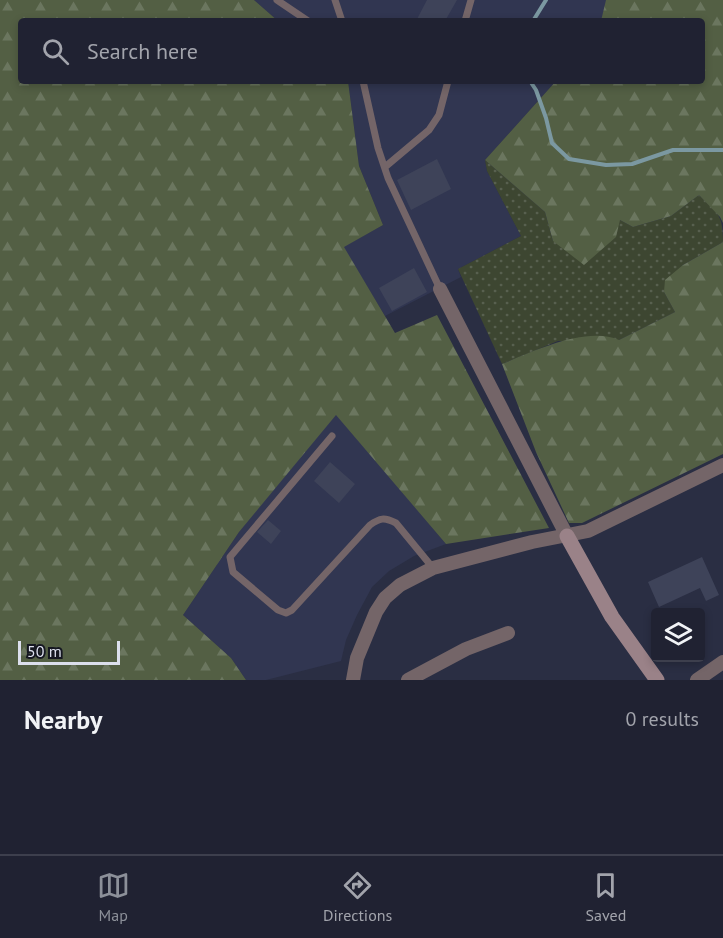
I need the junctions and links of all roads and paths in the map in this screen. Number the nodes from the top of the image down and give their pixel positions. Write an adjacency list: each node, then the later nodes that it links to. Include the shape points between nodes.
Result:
1 (277, 0): 4 (lane)
2 (335, 0): 5 (lane)
3 (471, 0): 6 (lane)
4 (304, 18)
5 (341, 18)
6 (466, 18)
7 (364, 84): 9 (lane)
8 (447, 84): 9 (lane, via 439,115 429,130)
9 (385, 167): 10 (lane)
10 (440, 289): 13 (street)
11 (332, 436): 14 (lane, via 230,557 233,572 278,610 292,610 380,518 396,523)
12 (723, 465): 13 (street, via 588,531)
13 (567, 536): 14 (street); 19 (street, via 612,617)
14 (433, 568): 17 (street, via 400,585 385,598 367,632)
15 (508, 633): 18 (street, via 466,649)
16 (723, 662): 20 (street)
17 (353, 680)
18 (408, 680)
19 (657, 680)
20 (697, 680)

